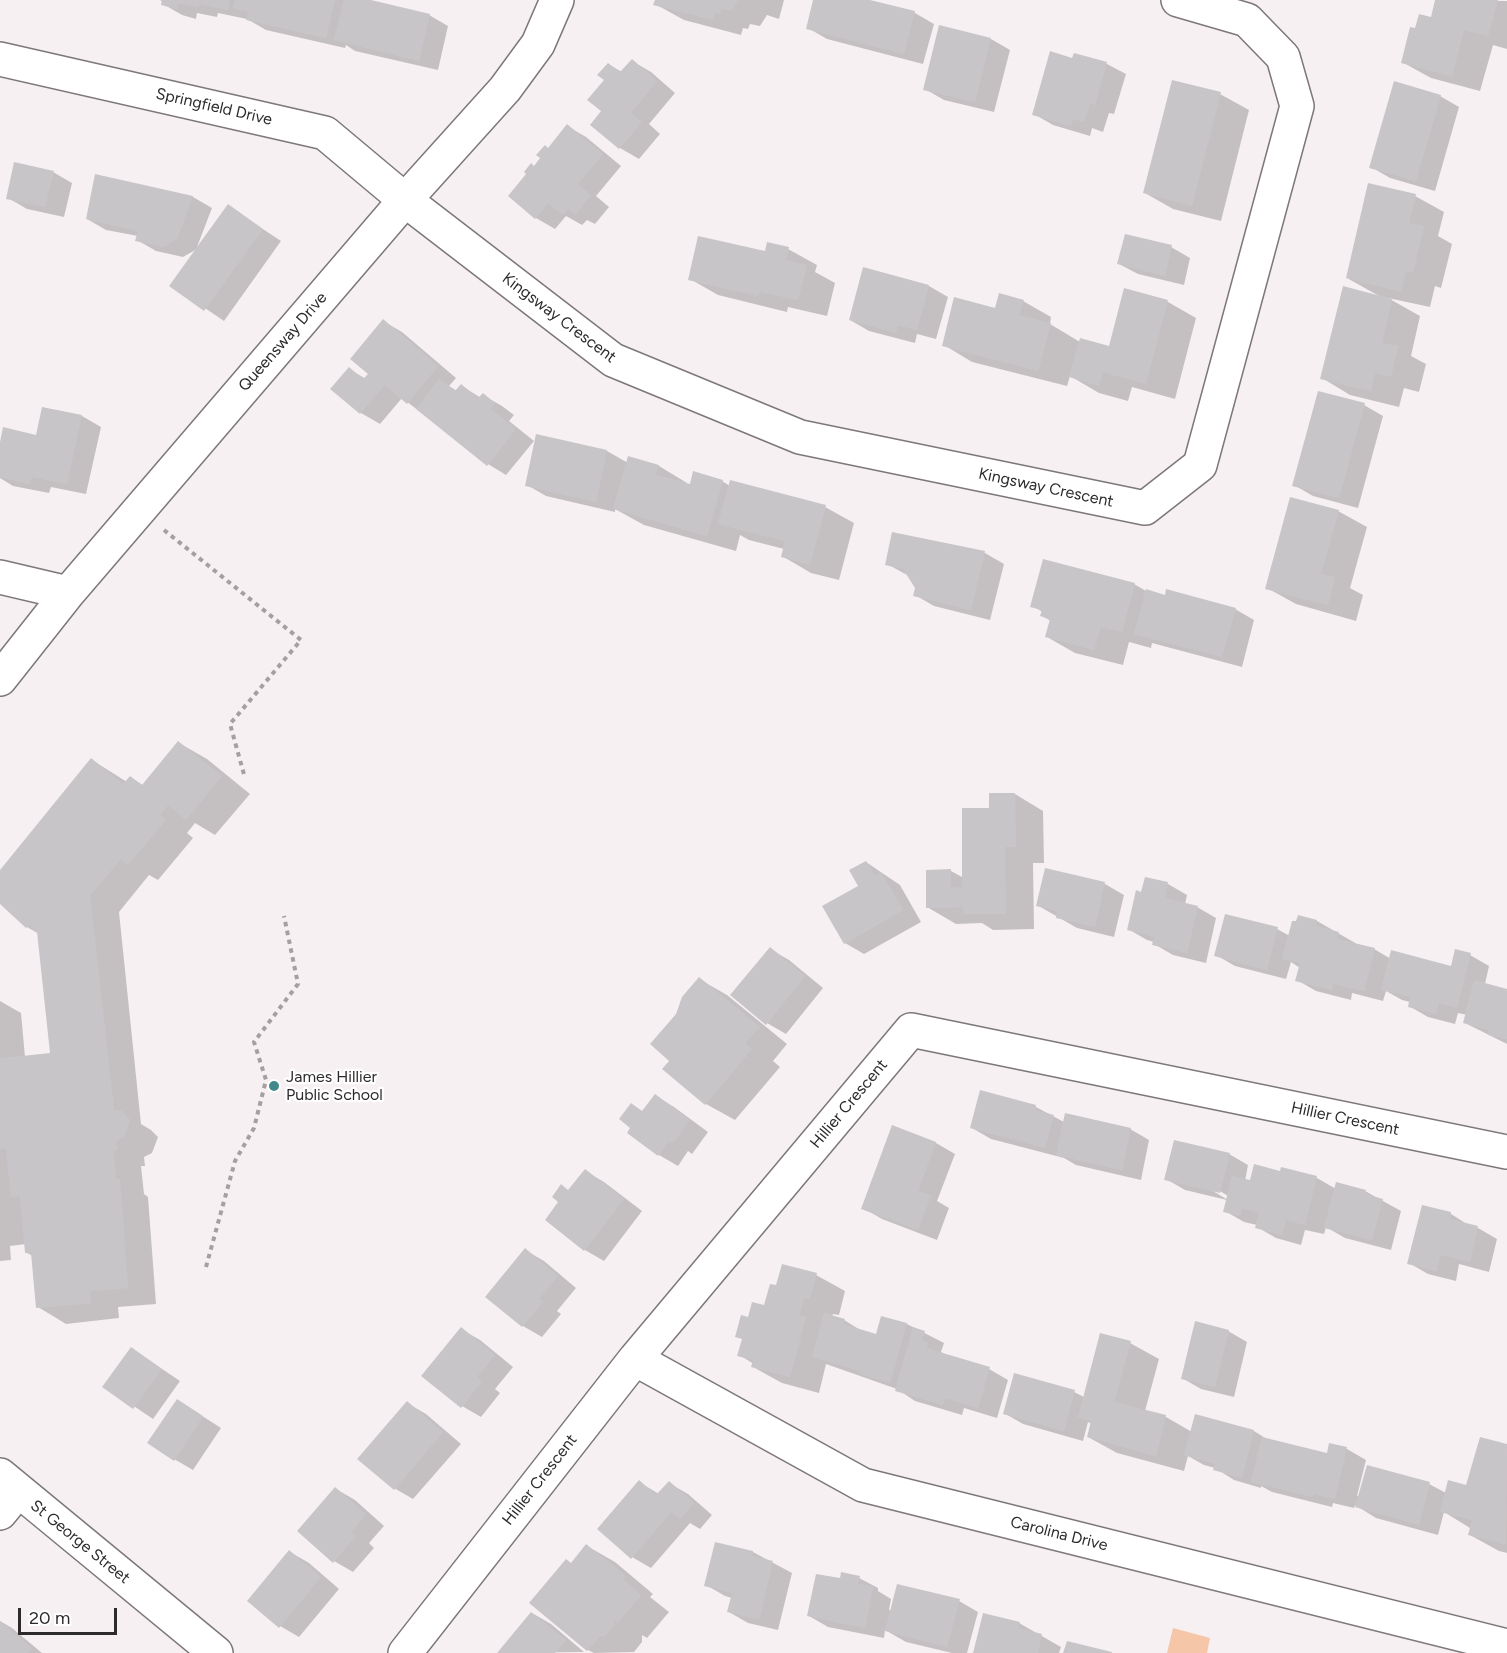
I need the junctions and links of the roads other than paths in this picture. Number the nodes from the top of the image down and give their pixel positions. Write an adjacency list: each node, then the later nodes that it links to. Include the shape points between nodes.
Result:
1 (557, 0): 4 (street, Queensway Drive, via 538,44 505,89)
2 (1178, 0): 4 (street, Kingsway Crescent, via 1247,20 1283,57 1297,106 1200,465 1145,508 800,438 613,360)
3 (0, 59): 4 (street, Springfield Drive, via 325,133)
4 (405, 200): 6 (street, Queensway Drive)
5 (0, 577): 6 (street)
6 (68, 593): 7 (street, Queensway Drive)
7 (0, 678)
8 (1507, 1152): 9 (street, Hillier Crescent, via 911,1030)
9 (635, 1359): 11 (street, Carolina Drive, via 863,1485); 13 (street, Hillier Crescent)
10 (6, 1493): 12 (street, St George Street)
11 (1507, 1646)
12 (216, 1653)
13 (405, 1653)

